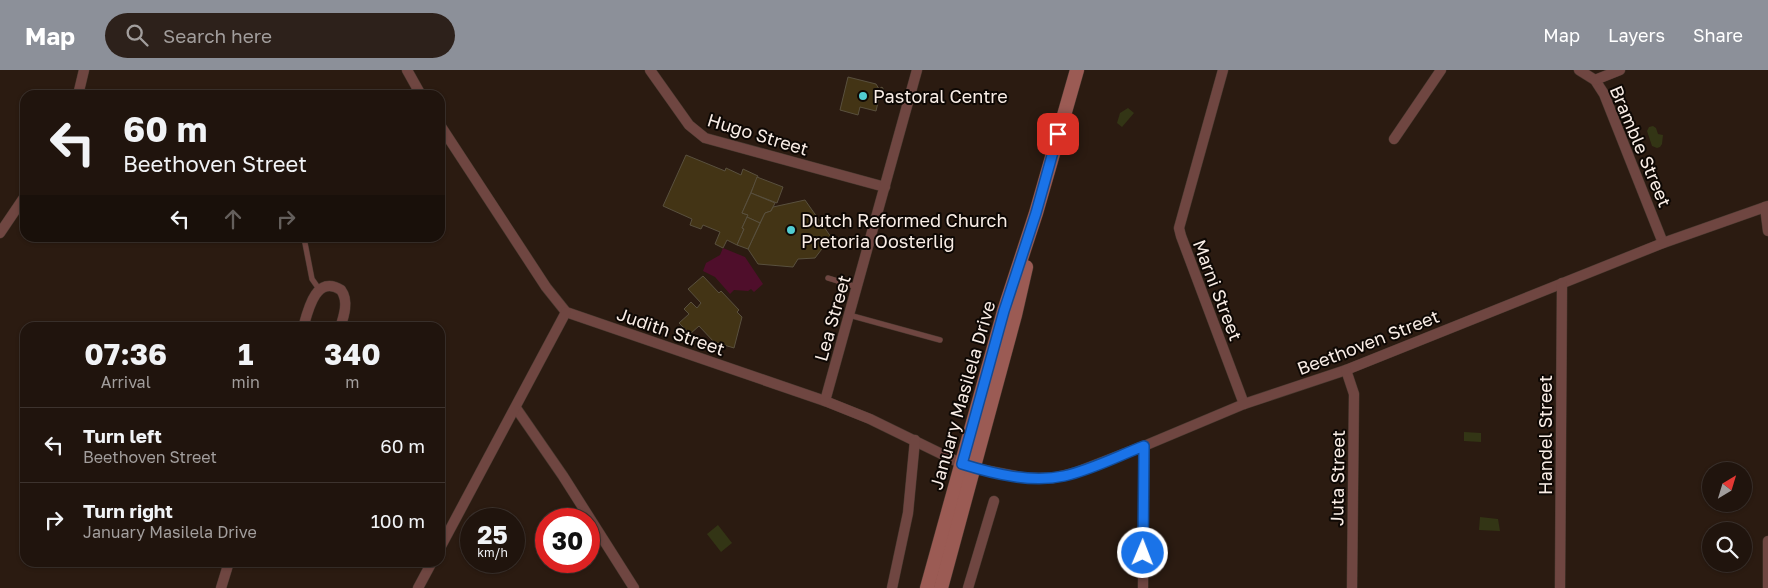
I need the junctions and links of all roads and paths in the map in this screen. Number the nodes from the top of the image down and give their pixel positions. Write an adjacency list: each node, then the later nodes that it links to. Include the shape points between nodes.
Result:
1 (84, 70): 11 (street)
2 (407, 70): 12 (street)
3 (650, 70): 15 (street, Hugo Street, via 689,125 706,138)
4 (917, 70): 15 (street, Lea Street)
5 (1077, 70): 37 (main road, January Masilela Drive, via 1036,213 1015,315)
6 (1223, 70): 33 (street, Marni Street, via 1179,228)
7 (1441, 70): 14 (street)
8 (1580, 70): 10 (street, Bramble Street)
9 (1620, 70): 10 (street)
10 (1595, 80): 21 (street, Bramble Street, via 1610,108)
11 (79, 90)
12 (418, 90)
13 (445, 133): 26 (street, via 546,287)
14 (1394, 138)
15 (885, 187): 24 (street, Lea Street)
16 (20, 203): 19 (street)
17 (1766, 206): 18 (street); 21 (street, Beethoven Street)
18 (1768, 231)
19 (0, 233)
20 (305, 242): 25 (lane, via 312,279)
21 (1663, 243): 23 (street, Beethoven Street)
22 (828, 278): 24 (lane)
23 (1562, 283): 31 (street, Beethoven Street); 52 (street, Handel Street)
24 (857, 287): 27 (street, Lea Street)
25 (319, 289): 28 (street); 29 (street, via 333,286 344,294 346,307)
26 (566, 312): 32 (street, Judith Street); 34 (street)
27 (849, 315): 30 (lane); 32 (street, Lea Street)
28 (305, 322)
29 (342, 322)
30 (940, 340)
31 (1346, 370): 33 (street, Beethoven Street); 51 (street, Juta Street, via 1354,394)
32 (825, 401): 35 (street, Judith Street)
33 (1244, 404): 36 (street, Beethoven Street)
34 (516, 408): 39 (street); 45 (street)
35 (915, 440): 37 (street, Judith Street); 46 (street, via 908,513)
36 (1144, 446): 37 (street, Beethoven Street, via 1053,478 1026,478); 50 (street)
37 (968, 466): 47 (main road, January Masilela Drive); 48 (main road, January Masilela Drive)
38 (994, 501): 49 (street)
39 (445, 539)
40 (1768, 541): 53 (street)
41 (227, 567): 43 (street)
42 (429, 567): 44 (street)
43 (221, 588)
44 (418, 588)
45 (634, 588)
46 (892, 588)
47 (927, 588)
48 (941, 588)
49 (968, 588)
50 (1143, 588)
51 (1352, 588)
52 (1560, 588)
53 (1768, 588)

